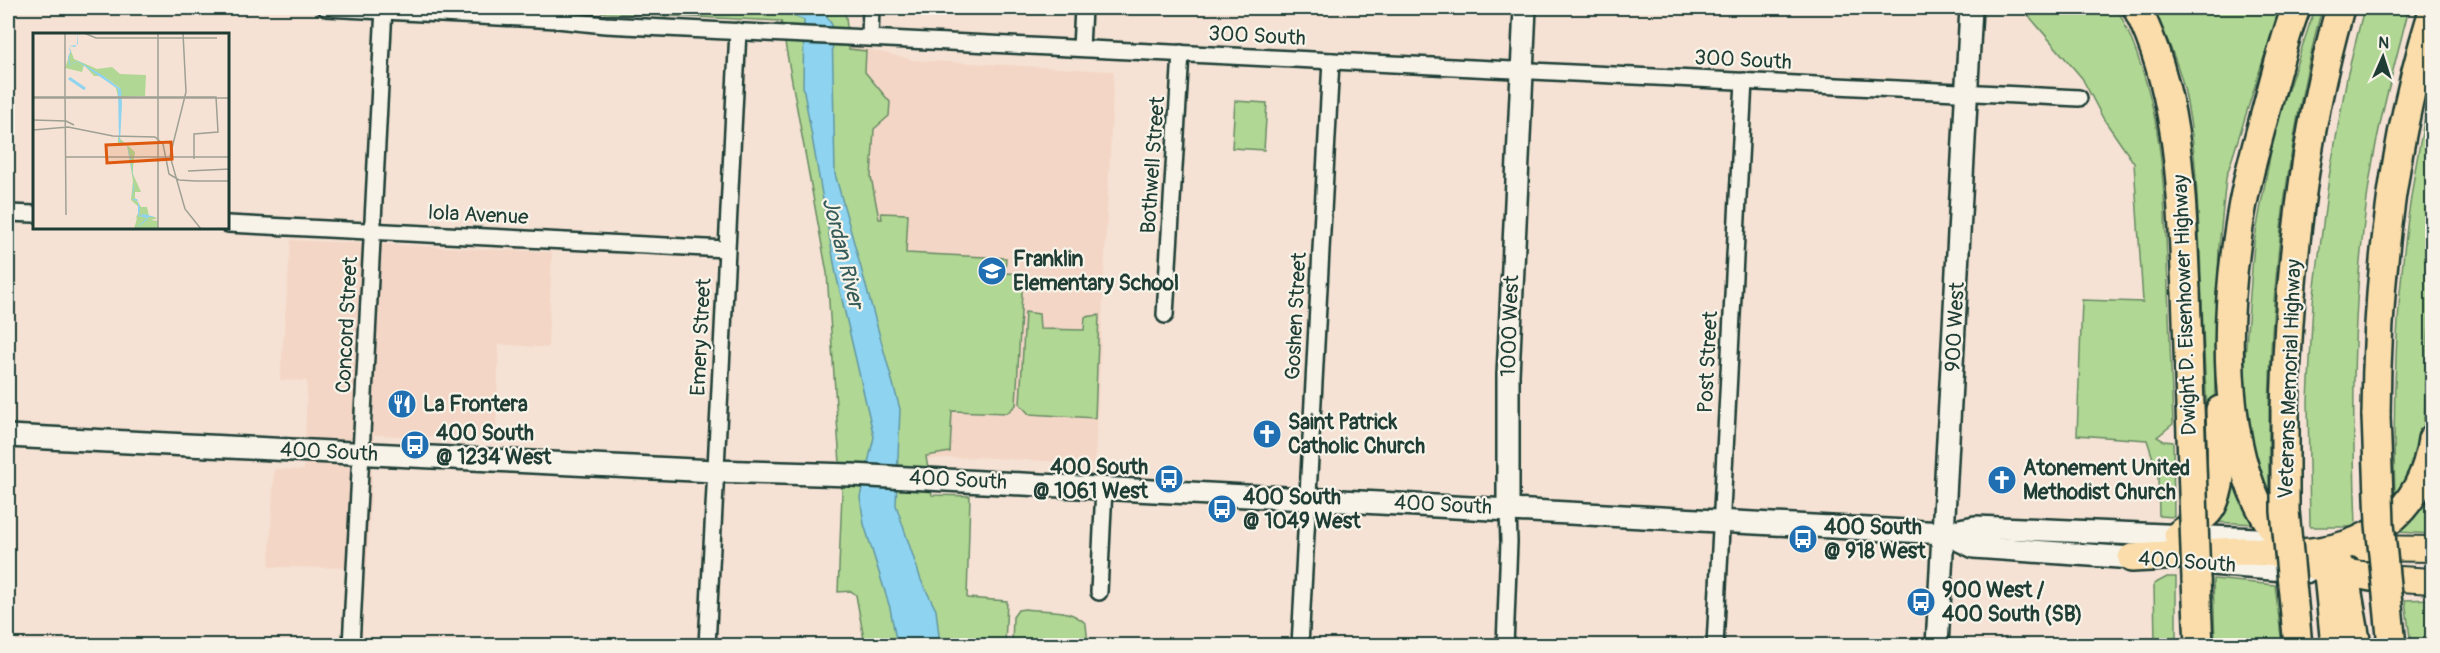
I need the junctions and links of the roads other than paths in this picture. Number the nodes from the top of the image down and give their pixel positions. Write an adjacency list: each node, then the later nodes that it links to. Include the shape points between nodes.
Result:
1 (326, 8): 9 (street, 300 South)
2 (871, 8): 12 (street)
3 (1083, 8): 13 (street)
4 (1525, 8): 16 (main road, 1000 West)
5 (1971, 8): 18 (main road, 900 West)
6 (2137, 8): 48 (highway, Dwight D. Eisenhower Highway, bridge, via 2161,71 2179,154)
7 (2296, 8): 26 (highway, via 2261,129 2239,226)
8 (2340, 8): 49 (highway, Veterans Memorial Highway, bridge, via 2319,88 2293,260 2284,409 2285,512)
9 (384, 9): 11 (street, 300 South); 23 (street, Concord Street)
10 (2432, 16): 52 (highway, bridge, via 2406,115 2384,257 2377,336 2379,524)
11 (738, 31): 12 (street, 300 South); 24 (street, Emery Street)
12 (870, 38): 13 (street, 300 South)
13 (1081, 48): 14 (street, 300 South)
14 (1181, 53): 15 (street, 300 South); 25 (street, Bothwell Street)
15 (1331, 61): 16 (street, 300 South); 32 (street, Goshen Street)
16 (1522, 70): 17 (street, 300 South); 33 (main road, 1000 West, via 1508,375)
17 (1744, 81): 18 (street, 300 South); 34 (street, Post Street)
18 (1966, 93): 19 (street, 300 South); 35 (main road, 900 West)
19 (2079, 98)
20 (8, 213): 21 (street)
21 (33, 214)
22 (230, 224): 23 (street, Iola Avenue)
23 (373, 231): 24 (street, Iola Avenue); 29 (street, Concord Street)
24 (726, 249): 30 (street, Emery Street)
25 (1165, 315)
26 (2229, 365): 36 (highway, via 2220,400 2217,496 2209,511); 39 (highway, via 2246,472 2267,519)
27 (8, 436): 29 (main road, 400 South)
28 (2433, 439): 39 (highway, via 2422,481 2407,504 2376,531)
29 (361, 453): 30 (main road, 400 South); 42 (street, Concord Street)
30 (714, 471): 31 (main road, 400 South); 43 (street, Emery Street)
31 (1104, 488): 32 (main road, 400 South); 41 (street)
32 (1308, 499): 33 (main road, 400 South); 44 (street, Goshen Street)
33 (1508, 509): 34 (main road, 400 South); 45 (street, 1000 West)
34 (1721, 520): 35 (main road, 400 South); 46 (street, Post Street)
35 (1944, 533): 36 (main road, 400 South, via 1975,526); 38 (main road, 400 South, via 1974,547); 47 (main road, 900 West)
36 (2178, 535): 39 (main road, 400 South)
37 (2433, 549): 39 (main road, 400 South)
38 (2132, 558): 39 (main road, 400 South); 39 (highway, via 2242,551)
39 (2331, 559): 40 (main road, 400 South); 50 (highway); 51 (highway)
40 (2433, 581)
41 (1099, 592)
42 (351, 645)
43 (707, 645)
44 (1300, 645)
45 (1505, 645)
46 (1715, 645)
47 (1937, 645)
48 (2199, 645)
49 (2298, 645)
50 (2335, 645)
51 (2357, 645)
52 (2392, 645)

